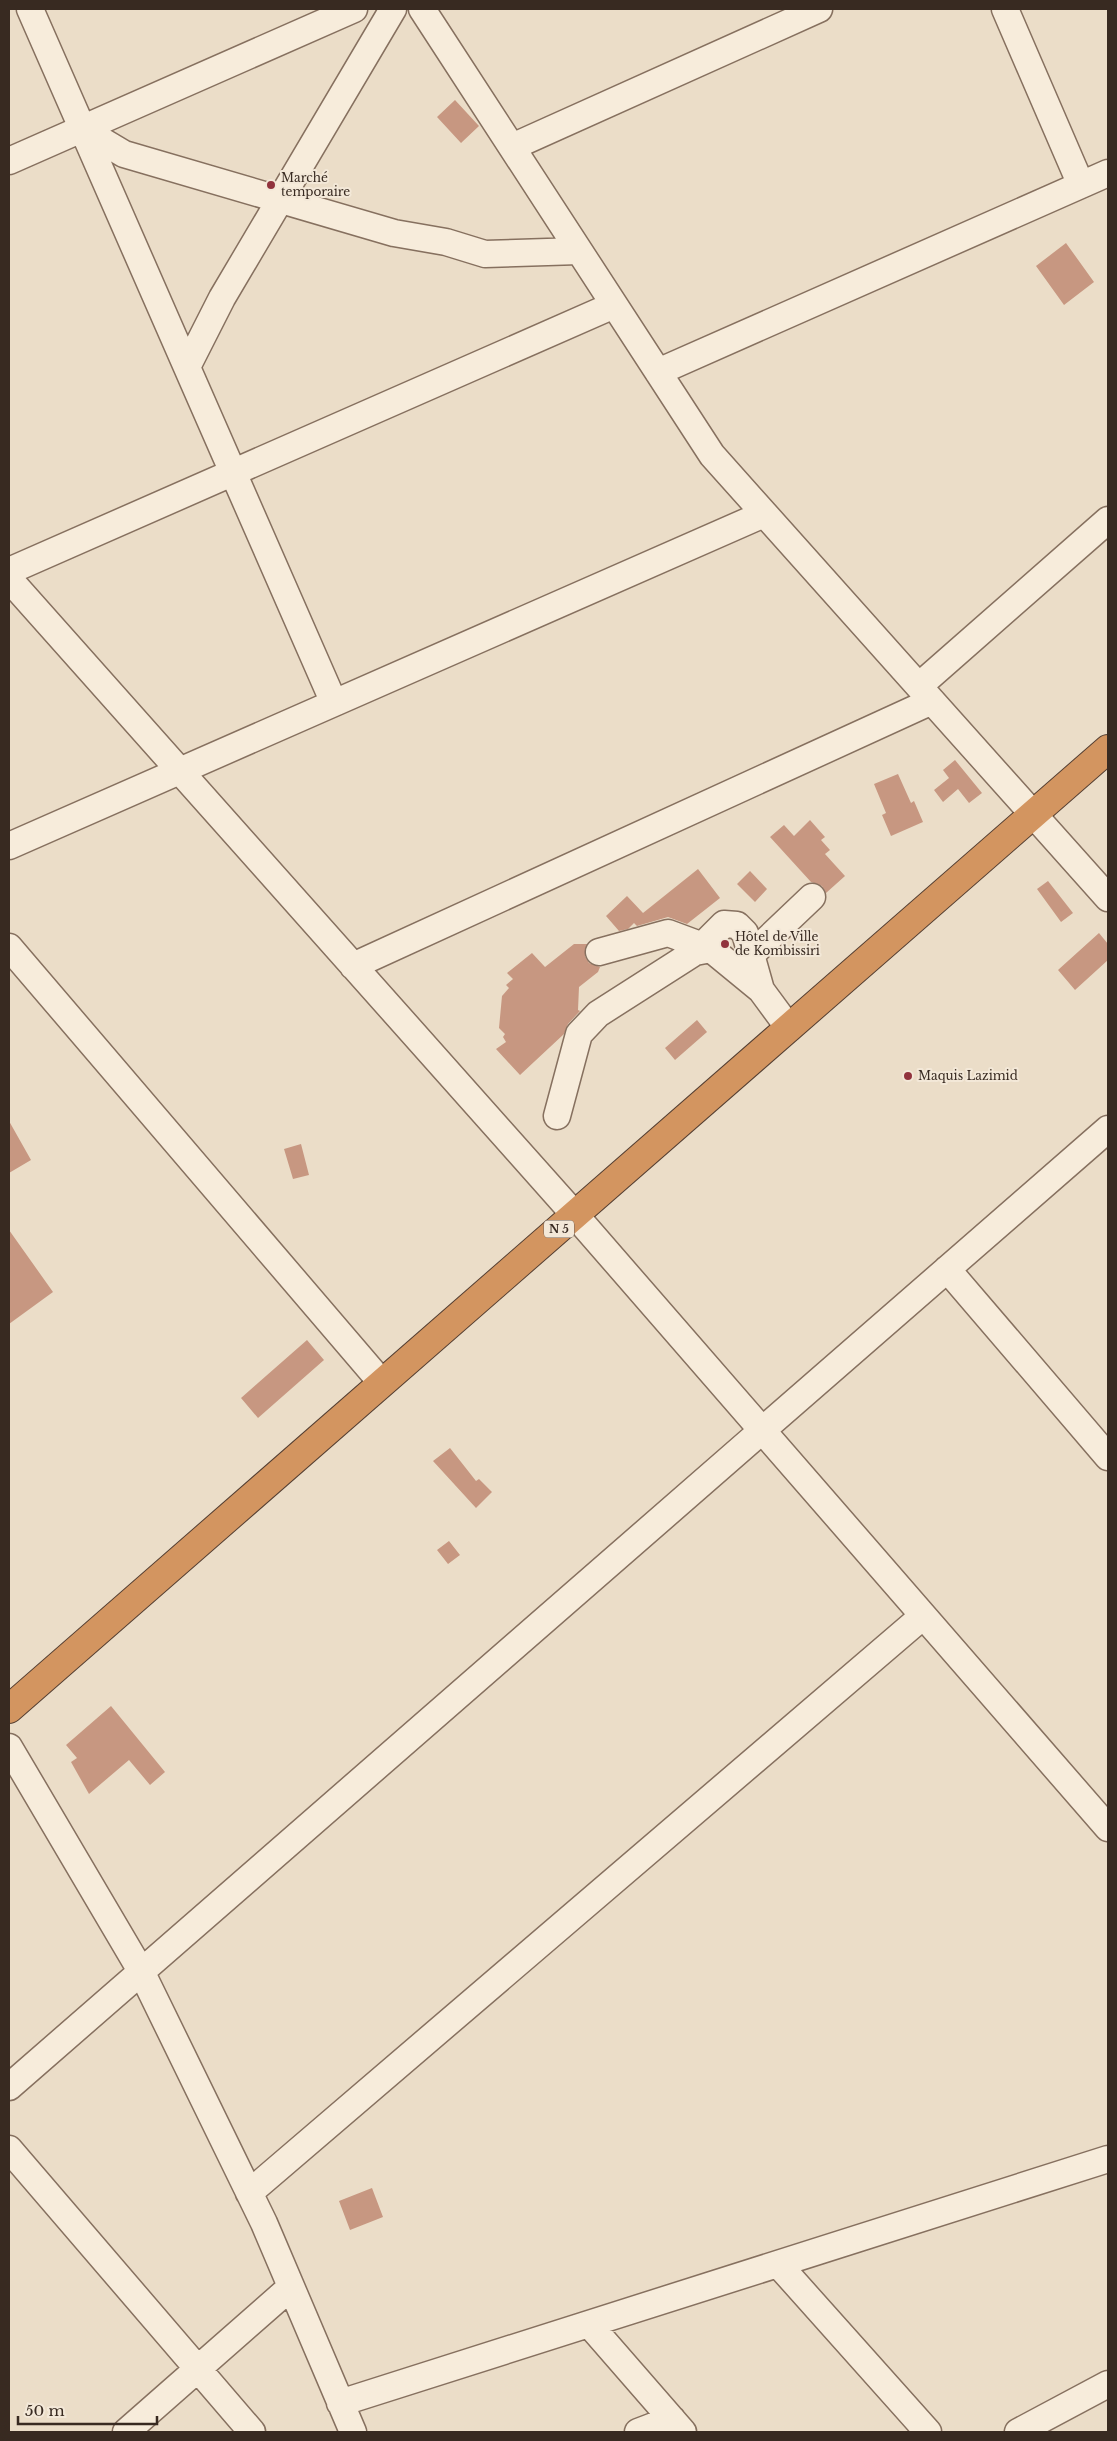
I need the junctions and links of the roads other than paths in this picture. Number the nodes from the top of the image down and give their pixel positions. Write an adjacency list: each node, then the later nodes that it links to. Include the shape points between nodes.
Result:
1 (30, 9): 7 (street)
2 (354, 9): 7 (street)
3 (393, 9): 12 (street)
4 (422, 9): 8 (street)
5 (819, 9): 8 (street)
6 (1005, 9): 11 (street)
7 (82, 129): 9 (street); 12 (street, via 124,154); 15 (street)
8 (512, 147): 13 (street)
9 (9, 161)
10 (1108, 173): 11 (street)
11 (1081, 186): 16 (street)
12 (280, 199): 13 (street, via 394,233 446,242 485,254); 15 (street, via 222,298)
13 (579, 251): 14 (street)
14 (614, 305): 16 (street); 17 (street)
15 (187, 368): 17 (street)
16 (658, 372): 18 (street, via 712,455)
17 (233, 472): 20 (street); 23 (street)
18 (764, 514): 22 (street); 23 (street)
19 (1108, 520): 22 (street)
20 (9, 571)
21 (9, 579): 25 (street)
22 (926, 694): 26 (street); 34 (street)
23 (334, 703): 25 (street)
24 (1108, 749): 26 (highway, N 5)
25 (180, 771): 27 (street); 34 (street)
26 (1034, 815): 29 (street); 36 (highway, N 5)
27 (9, 846)
28 (812, 897): 33 (street)
29 (1108, 898)
30 (9, 948): 41 (street)
31 (711, 950): 32 (street, via 668,932); 33 (street, via 710,939 714,933 724,924 737,925 746,933); 35 (street); 37 (street, via 695,952 687,957 598,1014 579,1034)
32 (599, 952)
33 (750, 955): 35 (street)
34 (353, 966): 39 (street)
35 (762, 990): 36 (street)
36 (789, 1028): 39 (highway, N 5)
37 (557, 1116)
38 (1108, 1129): 40 (street)
39 (575, 1215): 41 (highway, N 5); 42 (street)
40 (947, 1269): 42 (street); 43 (street)
41 (382, 1384): 45 (highway, N 5)
42 (762, 1430): 44 (street); 48 (street)
43 (1106, 1451)
44 (923, 1616): 47 (street); 52 (street)
45 (9, 1709)
46 (9, 1747): 48 (street)
47 (1103, 1811)
48 (141, 1971): 49 (street); 52 (street)
49 (9, 2087)
50 (9, 2149): 56 (street)
51 (1108, 2159): 53 (street)
52 (249, 2193): 54 (street)
53 (778, 2264): 55 (street); 64 (street)
54 (291, 2287): 56 (street); 58 (street)
55 (589, 2324): 58 (street); 59 (street)
56 (198, 2369): 60 (street); 61 (street)
57 (1108, 2384): 65 (street)
58 (340, 2403): 62 (street)
59 (678, 2426): 63 (street)
60 (126, 2432)
61 (252, 2432)
62 (353, 2432)
63 (638, 2432)
64 (928, 2432)
65 (1018, 2432)

